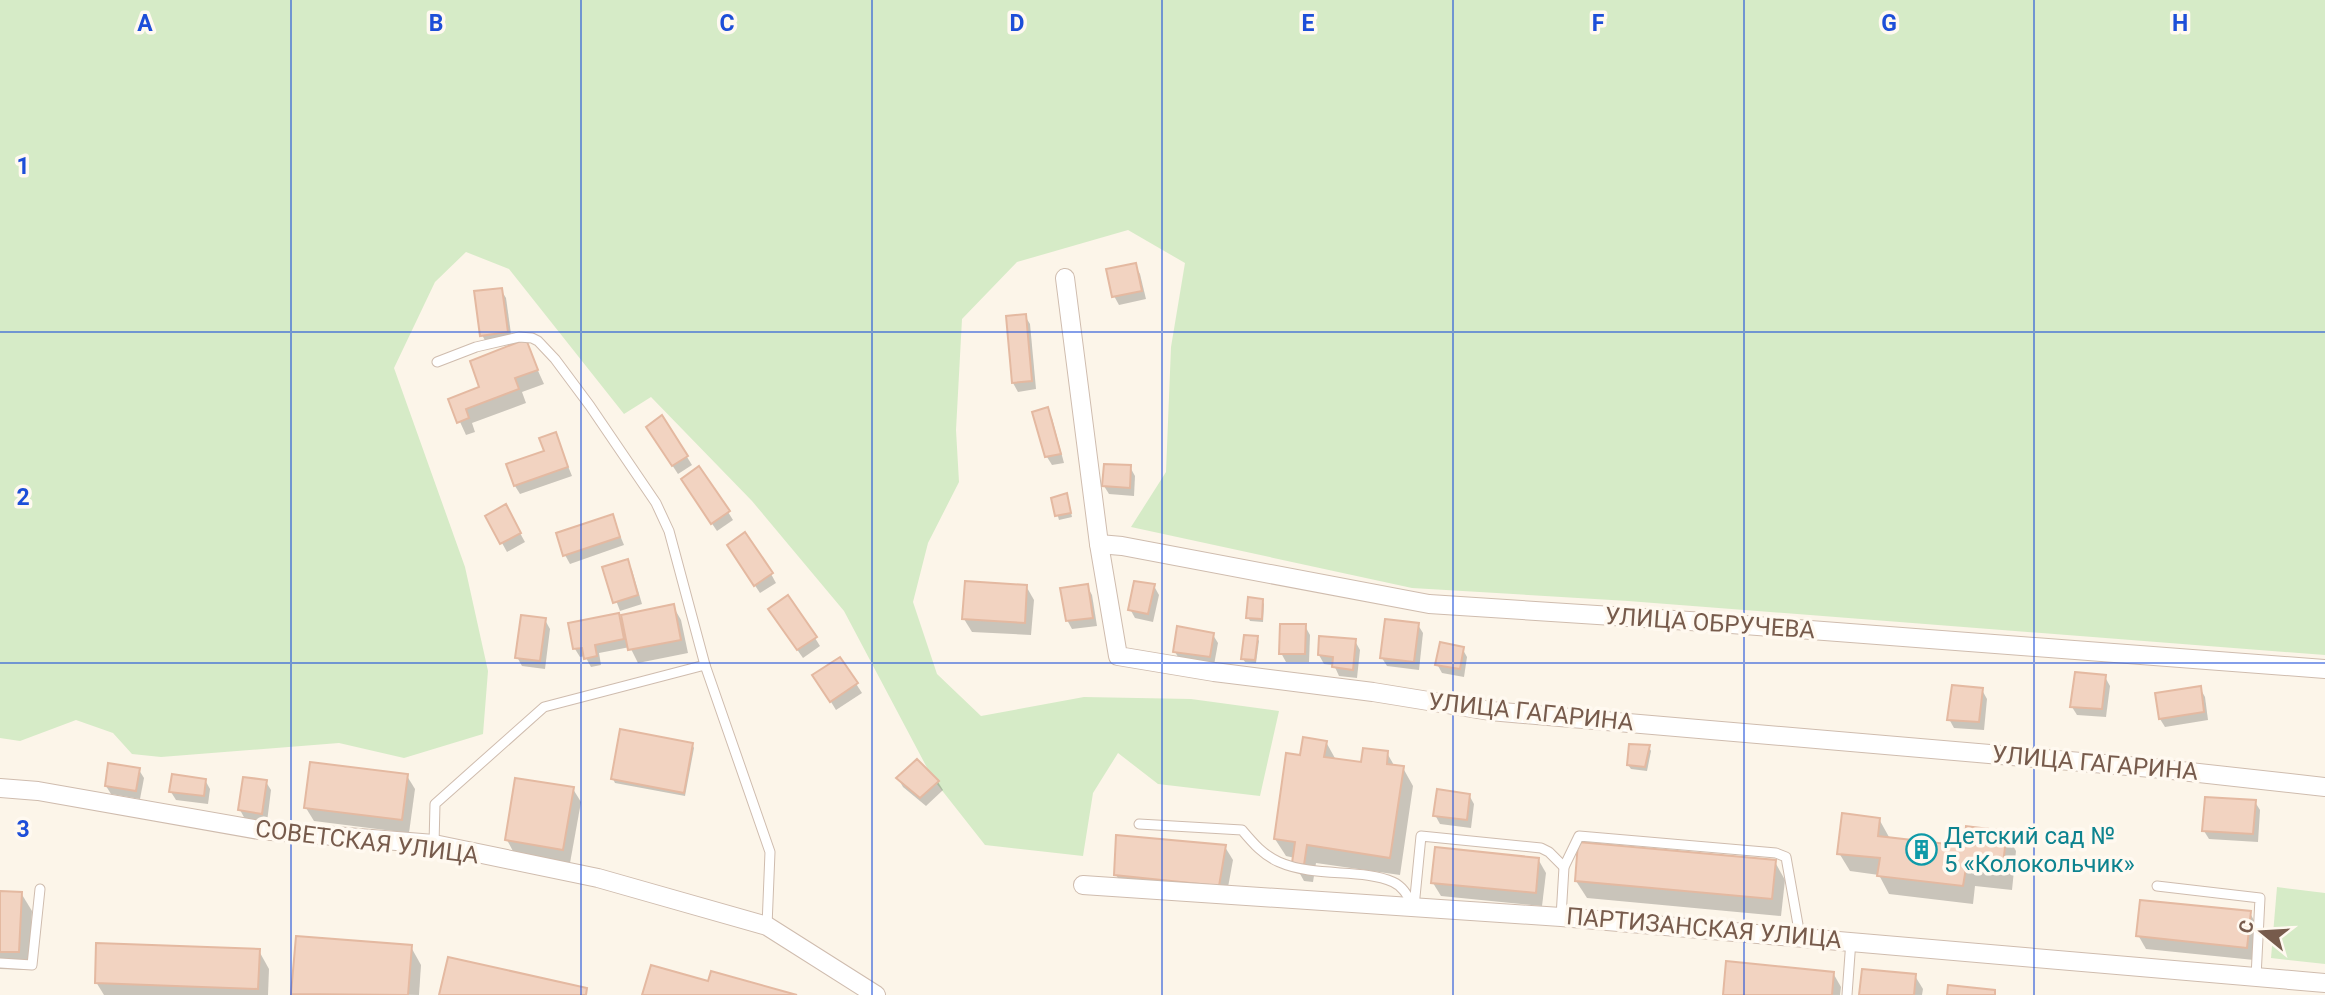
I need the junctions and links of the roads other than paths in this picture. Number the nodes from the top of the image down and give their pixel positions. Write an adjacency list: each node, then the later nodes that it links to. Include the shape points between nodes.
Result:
1 (1065, 278): 3 (street, УЛИЦА ГАГАРИНА)
2 (437, 362): 4 (lane, via 519,337 538,341 555,359 656,503 681,568)
3 (1099, 544): 5 (street, УЛИЦА ОБРУЧЕВА, via 1429,604); 6 (street, УЛИЦА ГАГАРИНА, via 1118,656 1490,711)
4 (705, 665): 9 (lane, via 544,706 435,804); 16 (lane, via 770,852)
5 (2325, 669)
6 (2325, 787)
7 (0, 788): 9 (street, СОВЕТСКАЯ УЛИЦА, via 259,830)
8 (1139, 824): 14 (lane, via 1242,830 1265,855 1282,863 1393,882)
9 (434, 844): 16 (street, СОВЕТСКАЯ УЛИЦА, via 598,878)
10 (1564, 867): 14 (lane, via 1541,848 1421,836); 15 (lane); 17 (lane, via 1579,836 1776,853 1786,857)
11 (1083, 885): 14 (street, ПАРТИЗАНСКАЯ УЛИЦА)
12 (2157, 886): 20 (lane, via 2260,898)
13 (40, 889): 19 (lane, via 32,965)
14 (1414, 907): 15 (street, ПАРТИЗАНСКАЯ УЛИЦА)
15 (1561, 917): 17 (street, ПАРТИЗАНСКАЯ УЛИЦА)
16 (767, 926): 22 (street, СОВЕТСКАЯ УЛИЦА)
17 (1800, 936): 18 (street, ПАРТИЗАНСКАЯ УЛИЦА)
18 (1851, 940): 20 (street, ПАРТИЗАНСКАЯ УЛИЦА); 23 (lane)
19 (0, 963)
20 (2256, 977): 21 (street, ПАРТИЗАНСКАЯ УЛИЦА)
21 (2325, 983)
22 (876, 995)
23 (1847, 995)

